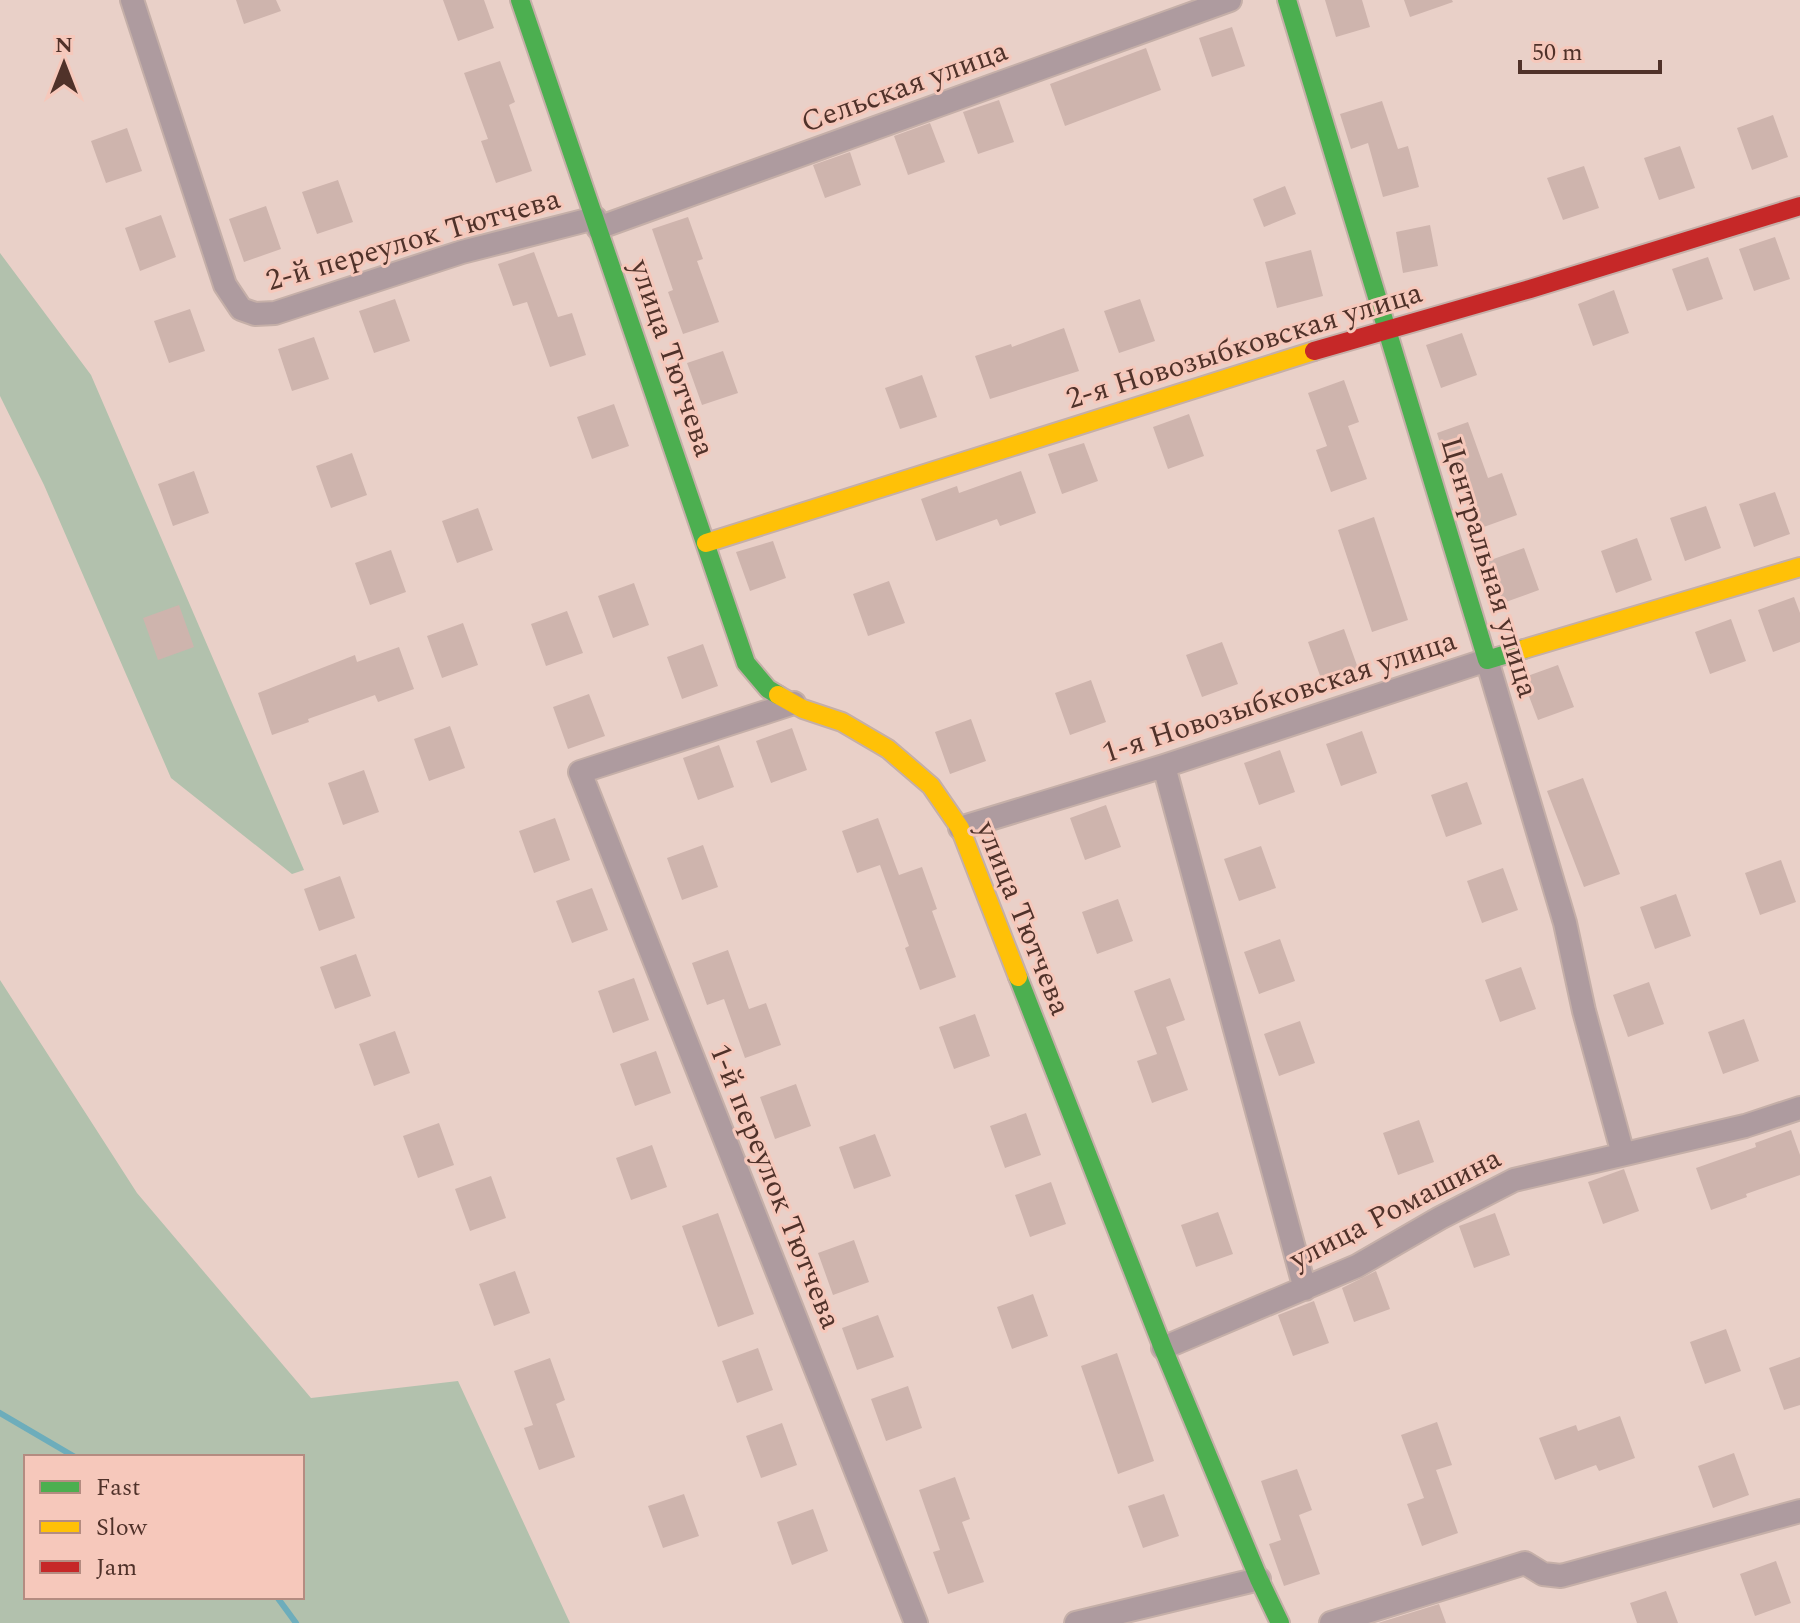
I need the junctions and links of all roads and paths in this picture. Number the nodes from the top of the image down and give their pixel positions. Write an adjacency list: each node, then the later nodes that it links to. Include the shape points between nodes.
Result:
1 (132, 0): 6 (street, 2-й переулок Тютчева, via 225,285 241,309 275,313 462,252)
2 (520, 0): 6 (street, улица Тютчева)
3 (1230, 0): 6 (street, Сельская улица)
4 (1287, 0): 7 (street, Центральная улица)
5 (1800, 206): 7 (street, 2-я Новозыбковская улица)
6 (596, 223): 8 (street, улица Тютчева)
7 (1388, 328): 8 (street, 2-я Новозыбковская улица); 10 (street, Центральная улица)
8 (706, 543): 11 (street, улица Тютчева, via 746,663 768,689)
9 (1800, 567): 10 (street, 1-я Новозыбковская улица)
10 (1487, 660): 12 (street, 1-я Новозыбковская улица); 15 (street, Центральная улица, via 1565,923)
11 (794, 703): 13 (street, улица Тютчева, via 842,722 888,749 931,786); 20 (street, 1-й переулок Тютчева, via 580,772)
12 (1164, 766): 13 (street, 1-я Новозыбковская улица); 16 (street)
13 (960, 828): 17 (street, улица Тютчева)
14 (1800, 1108): 15 (street, улица Ромашина)
15 (1623, 1154): 16 (street, улица Ромашина, via 1514,1180)
16 (1305, 1289): 17 (street, улица Ромашина)
17 (1163, 1348): 19 (street, улица Тютчева)
18 (1800, 1511): 23 (street, via 1561,1576 1543,1574 1525,1563)
19 (1259, 1579): 21 (street); 22 (street, улица Тютчева)
20 (916, 1623)
21 (1076, 1623)
22 (1280, 1623)
23 (1331, 1623)

